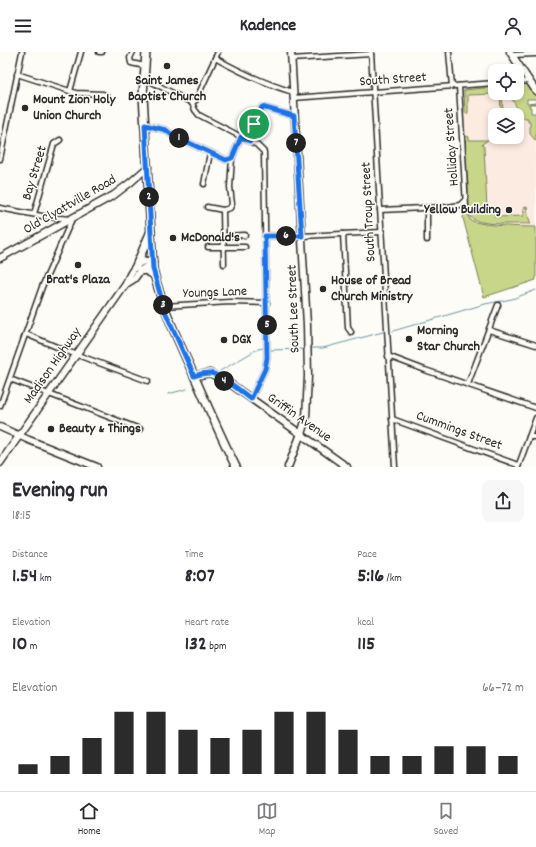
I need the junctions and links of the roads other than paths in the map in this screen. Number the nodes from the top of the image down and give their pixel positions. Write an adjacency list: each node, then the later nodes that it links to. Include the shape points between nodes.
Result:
1 (22, 52): 17 (street)
2 (81, 52): 24 (street)
3 (99, 52): 4 (street)
4 (102, 52)
5 (133, 52): 16 (street, via 131,63)
6 (146, 52): 16 (main road)
7 (150, 52): 16 (street)
8 (218, 52): 14 (street)
9 (291, 52): 15 (street, South Lee Street)
10 (450, 52): 22 (street)
11 (371, 53): 15 (street); 26 (street, South Troup Street)
12 (511, 54): 13 (street); 20 (street)
13 (536, 54)
14 (215, 58): 27 (street, South Street); 29 (street, via 196,100)
15 (291, 59): 27 (street, South Lee Street)
16 (145, 66): 18 (main road)
17 (17, 74): 24 (street); 37 (street)
18 (144, 78): 29 (street); 31 (main road)
19 (524, 81): 20 (street)
20 (529, 81): 25 (street)
21 (488, 84): 23 (street, South Street)
22 (452, 86): 23 (street, South Street); 26 (street, South Street)
23 (459, 86): 40 (street, Holliday Street)
24 (70, 91): 28 (street, via 103,94)
25 (536, 91)
26 (374, 93): 27 (street, South Street); 46 (street, South Troup Street)
27 (293, 95): 30 (street, South Lee Street)
28 (108, 97)
29 (192, 103): 32 (street, via 199,115)
30 (294, 116): 34 (street, via 262,107); 55 (street, South Lee Street)
31 (145, 125): 35 (street, via 166,130); 38 (main road)
32 (241, 137): 34 (street); 36 (street)
33 (60, 140): 47 (street, Bay Street, via 54,144)
34 (250, 141): 54 (street, via 260,147 264,155)
35 (210, 153): 36 (street, via 226,160); 39 (street)
36 (232, 158): 45 (street, via 232,204 230,208)
37 (0, 159)
38 (148, 167): 48 (street, Old Clyattville Road, via 114,195); 49 (main road)
39 (204, 184)
40 (466, 199): 41 (street, Holliday Street); 44 (street, via 460,205)
41 (466, 206)
42 (207, 207): 45 (street)
43 (0, 208): 47 (street)
44 (427, 209): 46 (street); 56 (street)
45 (223, 210): 53 (street)
46 (380, 210): 50 (street, South Troup Street)
47 (34, 214): 48 (street)
48 (72, 219): 60 (street, Old Clyattville Road); 70 (street)
49 (151, 229): 61 (main road); 63 (main road)
50 (382, 232): 51 (street); 73 (street, South Troup Street)
51 (343, 234): 55 (street); 69 (street, via 348,328)
52 (245, 235): 53 (street)
53 (224, 236): 59 (street)
54 (265, 236): 55 (street); 65 (street)
55 (302, 236): 86 (street, South Lee Street, via 308,360 306,413)
56 (426, 240)
57 (208, 247): 59 (street)
58 (245, 247): 59 (street)
59 (224, 248): 62 (street)
60 (0, 258)
61 (153, 262): 63 (street, via 143,260); 64 (main road)
62 (224, 264)
63 (138, 268): 64 (main road); 72 (street, Madison Highway, via 128,277 126,284)
64 (154, 275): 67 (main road)
65 (267, 303): 67 (street, Youngs Lane, via 230,302); 79 (street, via 265,366)
66 (498, 305): 68 (street)
67 (164, 306): 74 (main road)
68 (489, 330): 71 (street); 77 (street)
69 (351, 332)
70 (26, 334): 72 (street); 75 (street)
71 (536, 346)
72 (77, 354): 76 (street); 78 (street, Madison Highway)
73 (388, 356): 77 (street); 83 (street, South Troup Street)
74 (194, 376): 79 (street, Griffin Avenue, via 213,374); 93 (main road)
75 (10, 379): 78 (street); 80 (street)
76 (148, 381)
77 (468, 384): 81 (street)
78 (49, 395): 85 (street); 87 (street, Madison Highway)
79 (251, 399): 86 (street, Griffin Avenue)
80 (0, 406)
81 (536, 408)
82 (536, 418): 88 (street)
83 (392, 419): 91 (street, Cummings Street); 96 (street, South Troup Street)
84 (0, 427): 87 (street)
85 (140, 429)
86 (301, 434): 94 (street, South Lee Street); 95 (street, Griffin Avenue)
87 (19, 435): 90 (street, Madison Highway); 92 (street)
88 (529, 437): 89 (street); 91 (street)
89 (536, 437)
90 (0, 463)
91 (518, 466)
92 (98, 467)
93 (236, 467)
94 (288, 467)
95 (347, 467)
96 (395, 467)

